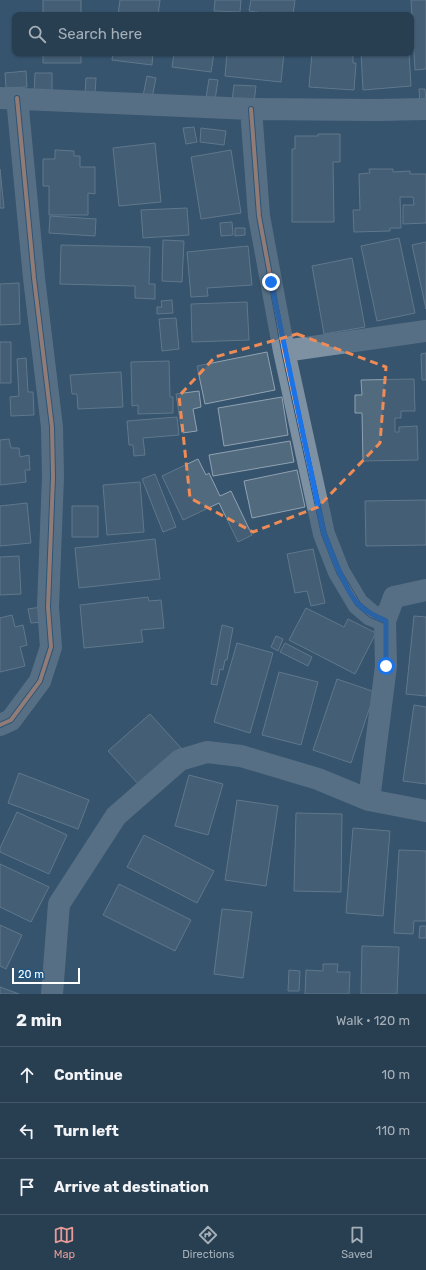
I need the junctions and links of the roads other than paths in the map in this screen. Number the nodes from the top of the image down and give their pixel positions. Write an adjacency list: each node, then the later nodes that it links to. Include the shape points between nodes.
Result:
1 (9, 98): 2 (street); 8 (street, via 52,427 53,477 48,608 51,647 40,681 10,720)
2 (251, 109): 3 (street); 5 (street, via 259,216)
3 (426, 109)
4 (426, 331): 5 (street)
5 (284, 351): 7 (street, via 324,534 339,572 358,604 371,615)
6 (426, 590): 7 (street, via 394,597)
7 (386, 621): 9 (street, via 386,666)
8 (0, 725)
9 (369, 800): 10 (street); 11 (street, via 318,779 241,756 207,752 180,760 116,816 59,904)
10 (426, 811)
11 (52, 994)

